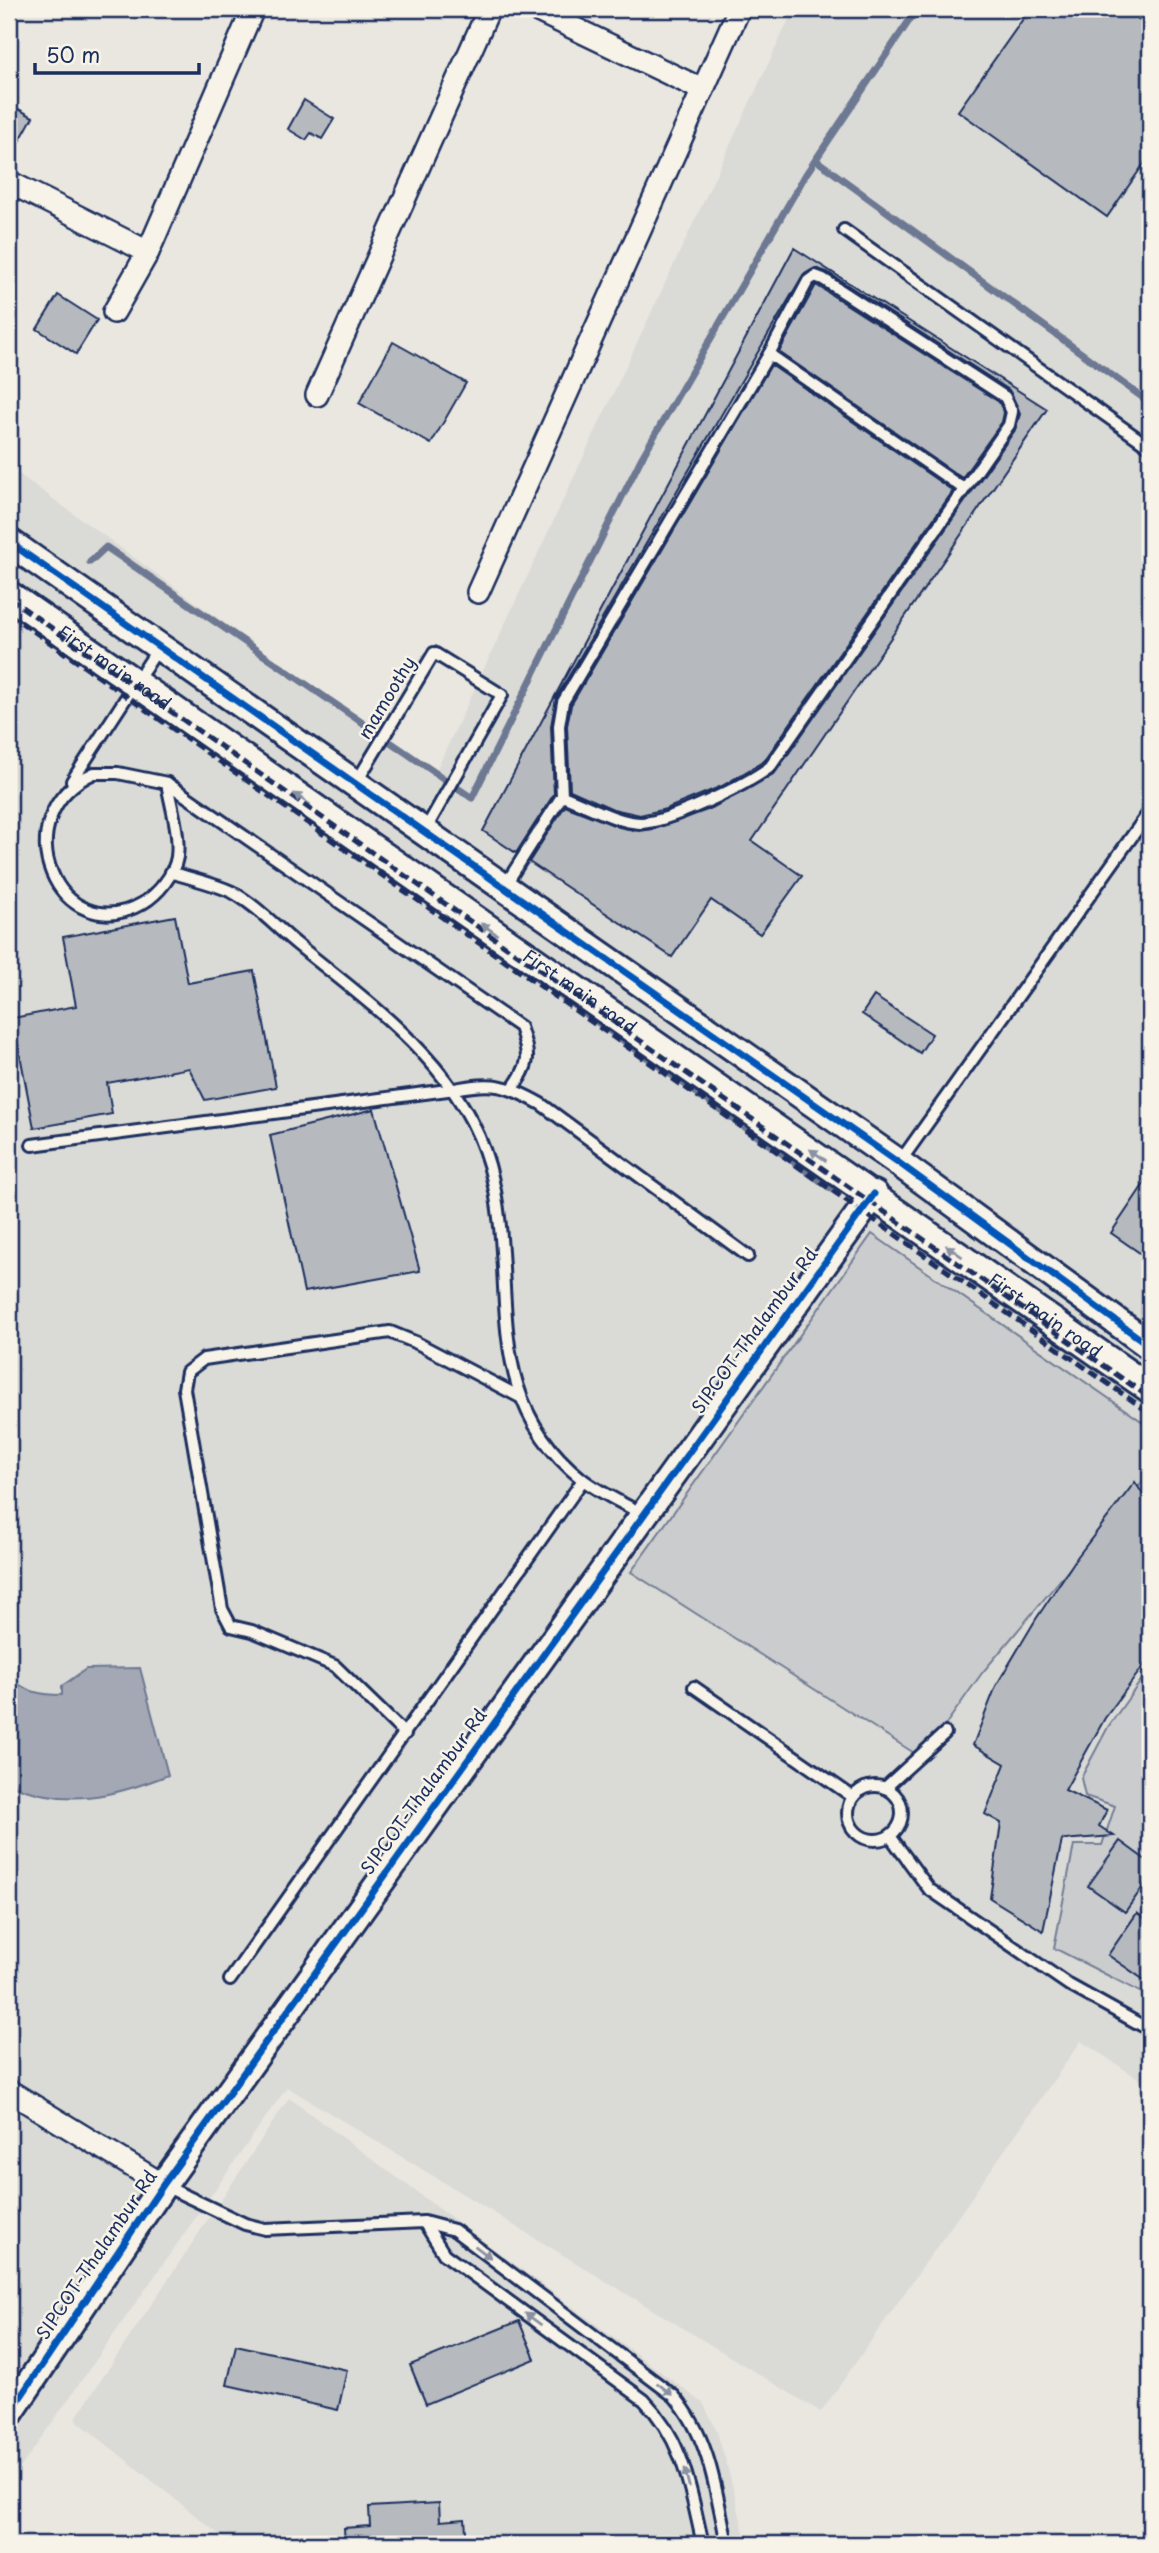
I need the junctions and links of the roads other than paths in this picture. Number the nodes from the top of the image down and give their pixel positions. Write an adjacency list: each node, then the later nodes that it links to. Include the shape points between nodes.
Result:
1 (253, 9): 8 (street)
2 (489, 9): 11 (street)
3 (534, 9): 5 (street)
4 (739, 9): 5 (street)
5 (702, 90): 15 (street)
6 (9, 182): 8 (street)
7 (844, 230): 12 (lane)
8 (148, 252): 9 (street)
9 (114, 312)
10 (769, 354): 13 (lane); 13 (lane, via 815,276 989,385 1005,397 1012,412 1009,425); 22 (lane, via 562,702)
11 (317, 395)
12 (1150, 447)
13 (964, 489): 22 (lane, via 770,767 745,786 640,823)
14 (9, 542): 17 (street)
15 (478, 593)
16 (9, 595): 18 (street, First main road)
17 (159, 647): 18 (lane); 21 (street)
18 (134, 683): 19 (lane); 31 (street, First main road, one-way to 18)
19 (72, 781): 20 (lane, via 94,773 118,773); 25 (lane, via 54,796 41,816 36,839 39,862 66,900 88,911 133,909 153,897)
20 (167, 783): 25 (lane, via 178,835); 27 (lane, via 520,1027 528,1067)
21 (355, 784): 24 (street); 24 (lane, mamoothy, via 434,653 502,695)
22 (562, 796): 26 (lane)
23 (1150, 811): 30 (lane)
24 (424, 832): 26 (street)
25 (171, 872): 28 (lane, via 233,892 378,1009)
26 (504, 887): 30 (street)
27 (512, 1088): 28 (lane, via 486,1083); 32 (lane, via 541,1104)
28 (455, 1089): 29 (lane); 35 (lane, via 472,1118 489,1167 500,1233 510,1366)
29 (32, 1145)
30 (899, 1163): 33 (street)
31 (874, 1194): 34 (street, First main road, one-way to 31); 37 (street, SIPCOT-Thalambur Rd)
32 (748, 1256)
33 (1150, 1346)
34 (1150, 1389)
35 (520, 1397): 36 (lane, via 548,1447); 40 (lane, via 390,1332 204,1359 187,1372 184,1389 222,1609 231,1626 335,1666)
36 (583, 1480): 37 (lane); 40 (lane)
37 (642, 1514): 47 (street, SIPCOT-Thalambur Rd)
38 (694, 1687): 42 (lane)
39 (945, 1733): 41 (lane)
40 (405, 1734): 44 (lane)
41 (886, 1788): 42 (lane, via 871,1786); 43 (lane, via 897,1797 902,1811)
42 (853, 1797): 43 (lane, via 848,1817 858,1835 877,1841)
43 (890, 1836): 45 (lane, via 938,1896 1069,1985)
44 (230, 1980)
45 (1150, 2030)
46 (9, 2091): 47 (street)
47 (163, 2185): 48 (lane, via 245,2224 265,2228); 49 (street, SIPCOT-Thalambur Rd)
48 (424, 2222): 50 (lane, one-way to 48, via 677,2446 656,2413 444,2254); 51 (lane, one-way to 51, via 454,2230 674,2396 691,2414)
49 (9, 2414)
50 (703, 2544)
51 (727, 2544)

